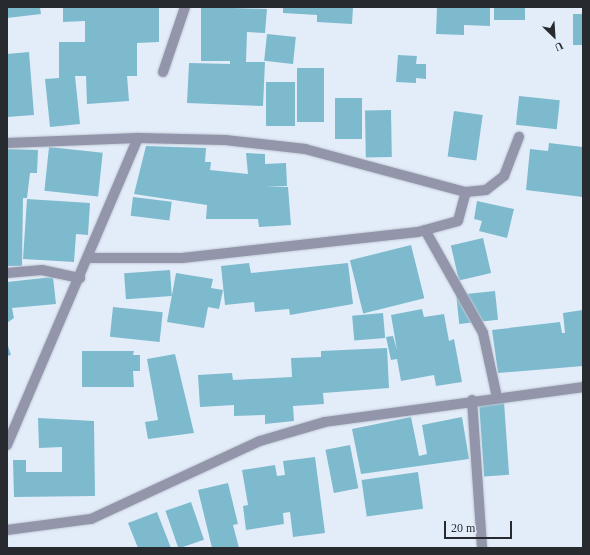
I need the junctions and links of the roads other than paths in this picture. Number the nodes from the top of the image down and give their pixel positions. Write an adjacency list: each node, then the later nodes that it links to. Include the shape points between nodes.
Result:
1 (185, 7): 2 (street)
2 (163, 72)
3 (519, 137): 6 (street, via 504,176 486,190)
4 (138, 138): 5 (street); 6 (street, via 225,140 305,149); 8 (street)
5 (7, 142)
6 (466, 192): 7 (street, via 458,221)
7 (425, 230): 8 (street, via 182,258); 12 (street, via 483,333)
8 (89, 258): 10 (street)
9 (7, 273): 10 (street, via 42,270)
10 (80, 278): 14 (street)
11 (583, 387): 12 (street)
12 (497, 397): 13 (street)
13 (472, 400): 15 (street, via 351,417 287,432 226,456 91,519); 16 (street)
14 (7, 445)
15 (7, 530)
16 (482, 548)

